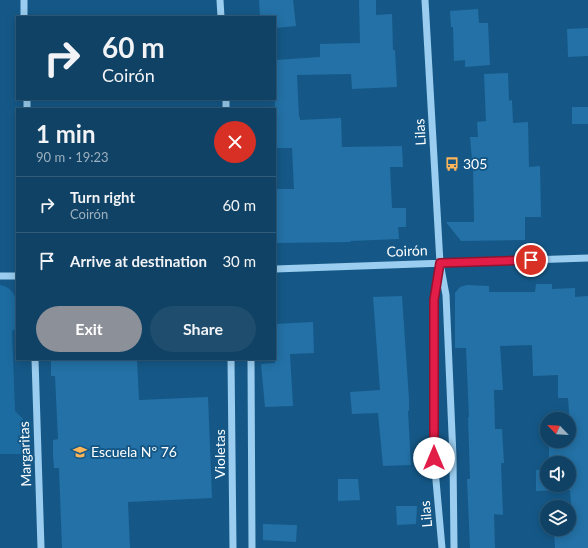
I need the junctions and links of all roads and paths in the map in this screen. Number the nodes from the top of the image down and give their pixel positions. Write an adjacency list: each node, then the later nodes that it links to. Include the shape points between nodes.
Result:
1 (24, 0): 4 (street)
2 (220, 0): 5 (street)
3 (425, 0): 7 (street, Lilas)
4 (24, 16)
5 (221, 16)
6 (588, 258): 7 (street, Coirón)
7 (440, 263): 8 (street, Coirón); 17 (street, Lilas, via 434,300 434,458); 18 (street, Lilas, via 446,295)
8 (276, 269)
9 (0, 276): 10 (street)
10 (16, 276)
11 (36, 360): 14 (street, Margaritas)
12 (231, 360): 15 (street, Violetas)
13 (251, 360): 16 (street)
14 (42, 548)
15 (234, 548)
16 (252, 548)
17 (442, 548)
18 (454, 548)

